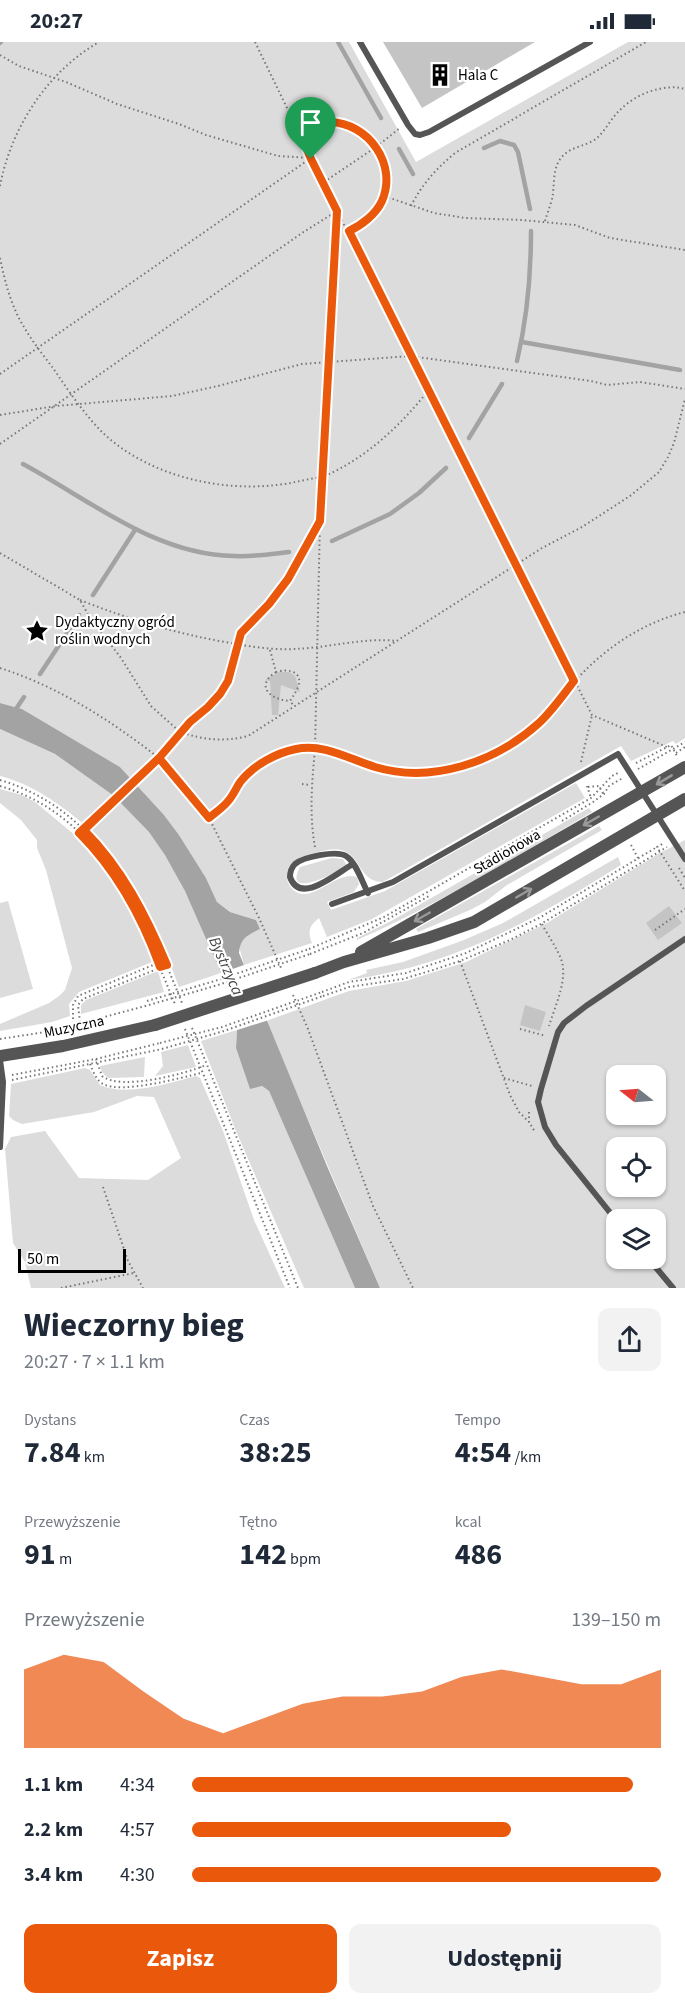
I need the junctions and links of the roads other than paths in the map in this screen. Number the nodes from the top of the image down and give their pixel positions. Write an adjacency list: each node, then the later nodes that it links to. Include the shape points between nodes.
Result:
1 (360, 42): 2 (lane, via 408,125 420,135)
2 (590, 42)
3 (684, 768): 4 (street, Stadionowa, one-way to 4)
4 (642, 793): 6 (lane); 9 (lane, via 618,753); 12 (street, Stadionowa, one-way to 12)
5 (685, 799): 6 (street, Stadionowa)
6 (657, 817): 7 (lane); 12 (street, Stadionowa, one-way to 6, via 474,922)
7 (685, 859)
8 (353, 864): 8 (lane, via 311,889 296,887 290,877 296,863 329,853 345,855); 9 (lane)
9 (368, 893): 10 (lane)
10 (332, 904)
11 (685, 939): 16 (lane, via 564,1023 541,1089 538,1102 545,1127)
12 (344, 962): 13 (street, Stadionowa)
13 (315, 973): 14 (street, Muzyczna, bridge, via 155,1025)
14 (0, 1058): 15 (lane)
15 (0, 1147)
16 (607, 1209)
17 (657, 1269): 18 (lane)
18 (673, 1288)

